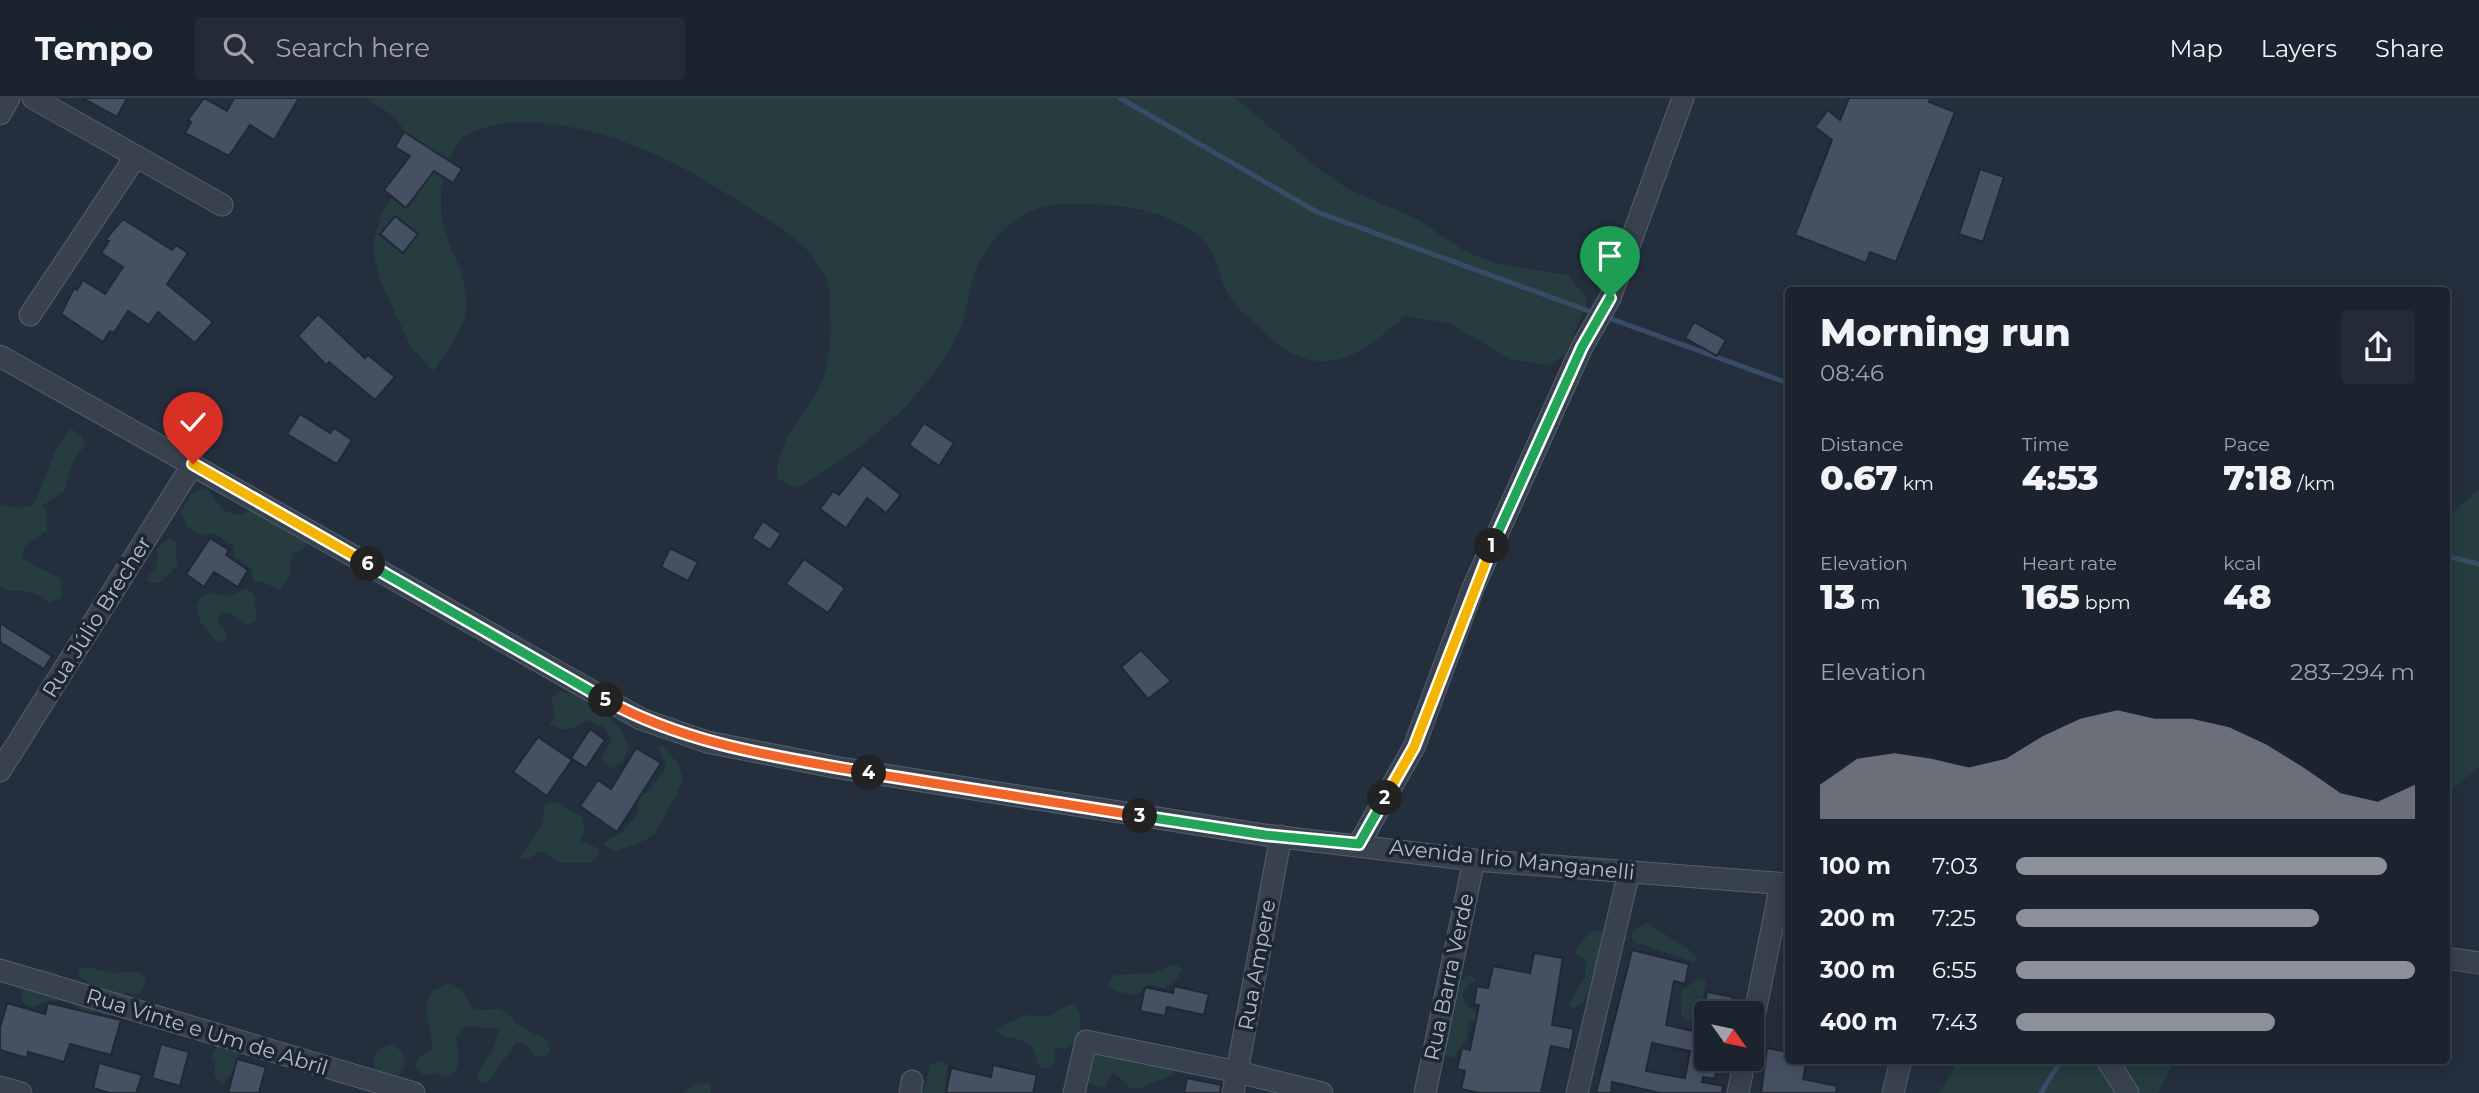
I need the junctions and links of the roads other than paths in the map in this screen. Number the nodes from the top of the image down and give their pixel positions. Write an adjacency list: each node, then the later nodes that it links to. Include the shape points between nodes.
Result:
1 (9, 98): 4 (street)
2 (33, 98): 5 (street)
3 (1683, 98): 12 (street, via 1610,298 1582,347 1473,588 1414,747)
4 (0, 114)
5 (136, 156): 6 (street); 7 (street)
6 (222, 205)
7 (30, 315)
8 (0, 356): 9 (street, Avenida Irio Manganelli)
9 (193, 464): 10 (street, Rua Júlio Brecher); 11 (street, Avenida Irio Manganelli, via 640,719 707,742 893,777)
10 (0, 771)
11 (1281, 836): 12 (street, Avenida Irio Manganelli); 23 (street, Rua Ampere)
12 (1359, 844): 13 (street, Avenida Irio Manganelli)
13 (1474, 860): 14 (street, Avenida Irio Manganelli); 28 (street, Rua Barra Verde)
14 (1629, 872): 15 (street, Avenida Irio Manganelli); 29 (street)
15 (1785, 884): 19 (street)
16 (2450, 959): 17 (street)
17 (2479, 963)
18 (0, 970): 24 (street, Rua Vinte e Um de Abril)
19 (1758, 1001)
20 (1900, 1064): 31 (street)
21 (2110, 1064): 32 (street)
22 (1743, 1071): 30 (street)
23 (1238, 1072): 25 (street, via 1086,1041); 26 (street, Rua Ampere); 27 (street)
24 (414, 1093)
25 (1074, 1093)
26 (1233, 1093)
27 (1322, 1093)
28 (1425, 1093)
29 (1577, 1093)
30 (1738, 1093)
31 (1893, 1093)
32 (2128, 1093)

